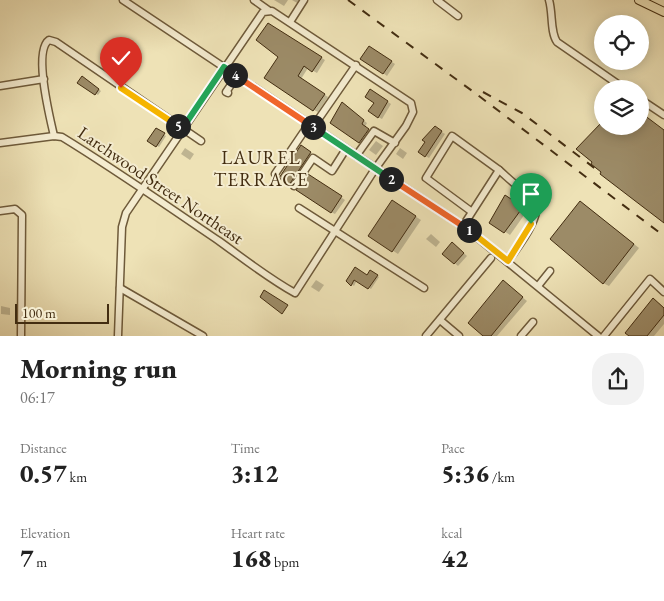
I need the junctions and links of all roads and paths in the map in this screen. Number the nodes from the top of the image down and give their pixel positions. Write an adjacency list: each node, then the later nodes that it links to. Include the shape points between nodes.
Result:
1 (123, 0): 12 (street)
2 (254, 0): 7 (street)
3 (304, 0): 10 (street)
4 (437, 0): 9 (street)
5 (549, 0): 15 (street, via 557,42)
6 (640, 0): 8 (main road)
7 (268, 10): 10 (street); 12 (street, via 260,15)
8 (664, 12)
9 (458, 16)
10 (290, 22): 11 (street)
11 (356, 66): 20 (street); 25 (street, via 411,103 413,114)
12 (224, 67): 13 (street); 21 (street)
13 (238, 76): 17 (street); 20 (street)
14 (44, 79): 16 (street); 21 (street, via 42,49 49,40); 22 (street)
15 (612, 80)
16 (0, 86)
17 (228, 93)
18 (649, 105): 19 (street)
19 (664, 115)
20 (311, 126): 26 (street); 30 (street)
21 (182, 129): 23 (street); 32 (street)
22 (54, 136): 24 (street, Larchwood Street Northeast); 32 (street, Larchwood Street Northeast, via 62,137)
23 (201, 141)
24 (0, 143)
25 (395, 143): 27 (street, via 374,131); 28 (street)
26 (346, 149): 27 (street); 31 (street, via 332,171 312,158)
27 (356, 156): 28 (street)
28 (375, 169): 36 (street); 37 (street)
29 (499, 170): 35 (street); 35 (street, via 452,136 428,172 428,181); 39 (street, via 532,194 538,204 526,236)
30 (275, 174)
31 (294, 186)
32 (142, 188): 37 (street, Larchwood Street Northeast, via 295,293); 42 (street, via 123,221)
33 (299, 208): 37 (street)
34 (0, 211): 47 (street, via 18,209 22,215)
35 (472, 212): 36 (street)
36 (463, 226): 39 (street)
37 (335, 231): 43 (street)
38 (491, 258): 45 (street)
39 (508, 261): 41 (street)
40 (550, 271): 41 (street)
41 (538, 286): 53 (street)
42 (120, 288): 48 (street); 49 (street)
43 (424, 288)
44 (664, 292): 54 (street, via 650,279)
45 (440, 320): 50 (street); 51 (street)
46 (533, 322): 52 (street)
47 (22, 336)
48 (118, 336)
49 (203, 336)
50 (426, 336)
51 (459, 336)
52 (521, 336)
53 (598, 336)
54 (604, 336)

